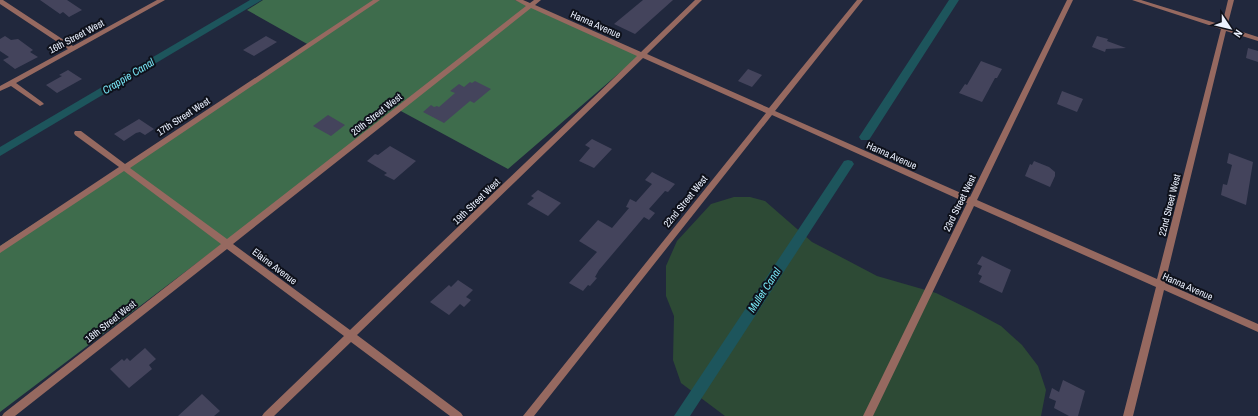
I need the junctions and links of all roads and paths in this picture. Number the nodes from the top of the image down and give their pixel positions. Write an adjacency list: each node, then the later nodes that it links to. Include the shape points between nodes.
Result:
1 (162, 0): 14 (street, 16th Street West)
2 (377, 0): 21 (street, 17th Street West)
3 (518, 0): 11 (street, Hanna Avenue)
4 (538, 0): 11 (street, 20th Street West)
5 (699, 0): 15 (street, 19th Street West)
6 (860, 0): 19 (street, 22nd Street West)
7 (1070, 0): 22 (street, 23rd Street West)
8 (1135, 0): 12 (street)
9 (1231, 0): 12 (street, 22nd Street West)
10 (0, 1): 14 (street)
11 (531, 6): 15 (street, Hanna Avenue); 23 (street, 20th Street West)
12 (1224, 28): 13 (street); 25 (street, 22nd Street West)
13 (1258, 39)
14 (72, 49): 16 (street, 16th Street West)
15 (642, 55): 19 (street, Hanna Avenue); 27 (street, 19th Street West)
16 (12, 83): 17 (street, 16th Street West); 18 (street)
17 (0, 89)
18 (40, 104)
19 (771, 111): 22 (street, Hanna Avenue); 31 (street, 22nd Street West)
20 (78, 133): 21 (street, Elaine Avenue)
21 (124, 168): 23 (street, Elaine Avenue); 24 (street, 17th Street West)
22 (972, 202): 25 (street, Hanna Avenue); 32 (street, 23rd Street West)
23 (227, 244): 27 (street, Elaine Avenue); 28 (street, 18th Street West)
24 (0, 250)
25 (1160, 285): 26 (street, Hanna Avenue); 33 (street, 22nd Street West)
26 (1258, 328)
27 (350, 336): 29 (street, 19th Street West); 30 (street, Elaine Avenue)
28 (7, 416)
29 (267, 416)
30 (458, 416)
31 (528, 416)
32 (868, 416)
33 (1128, 416)

